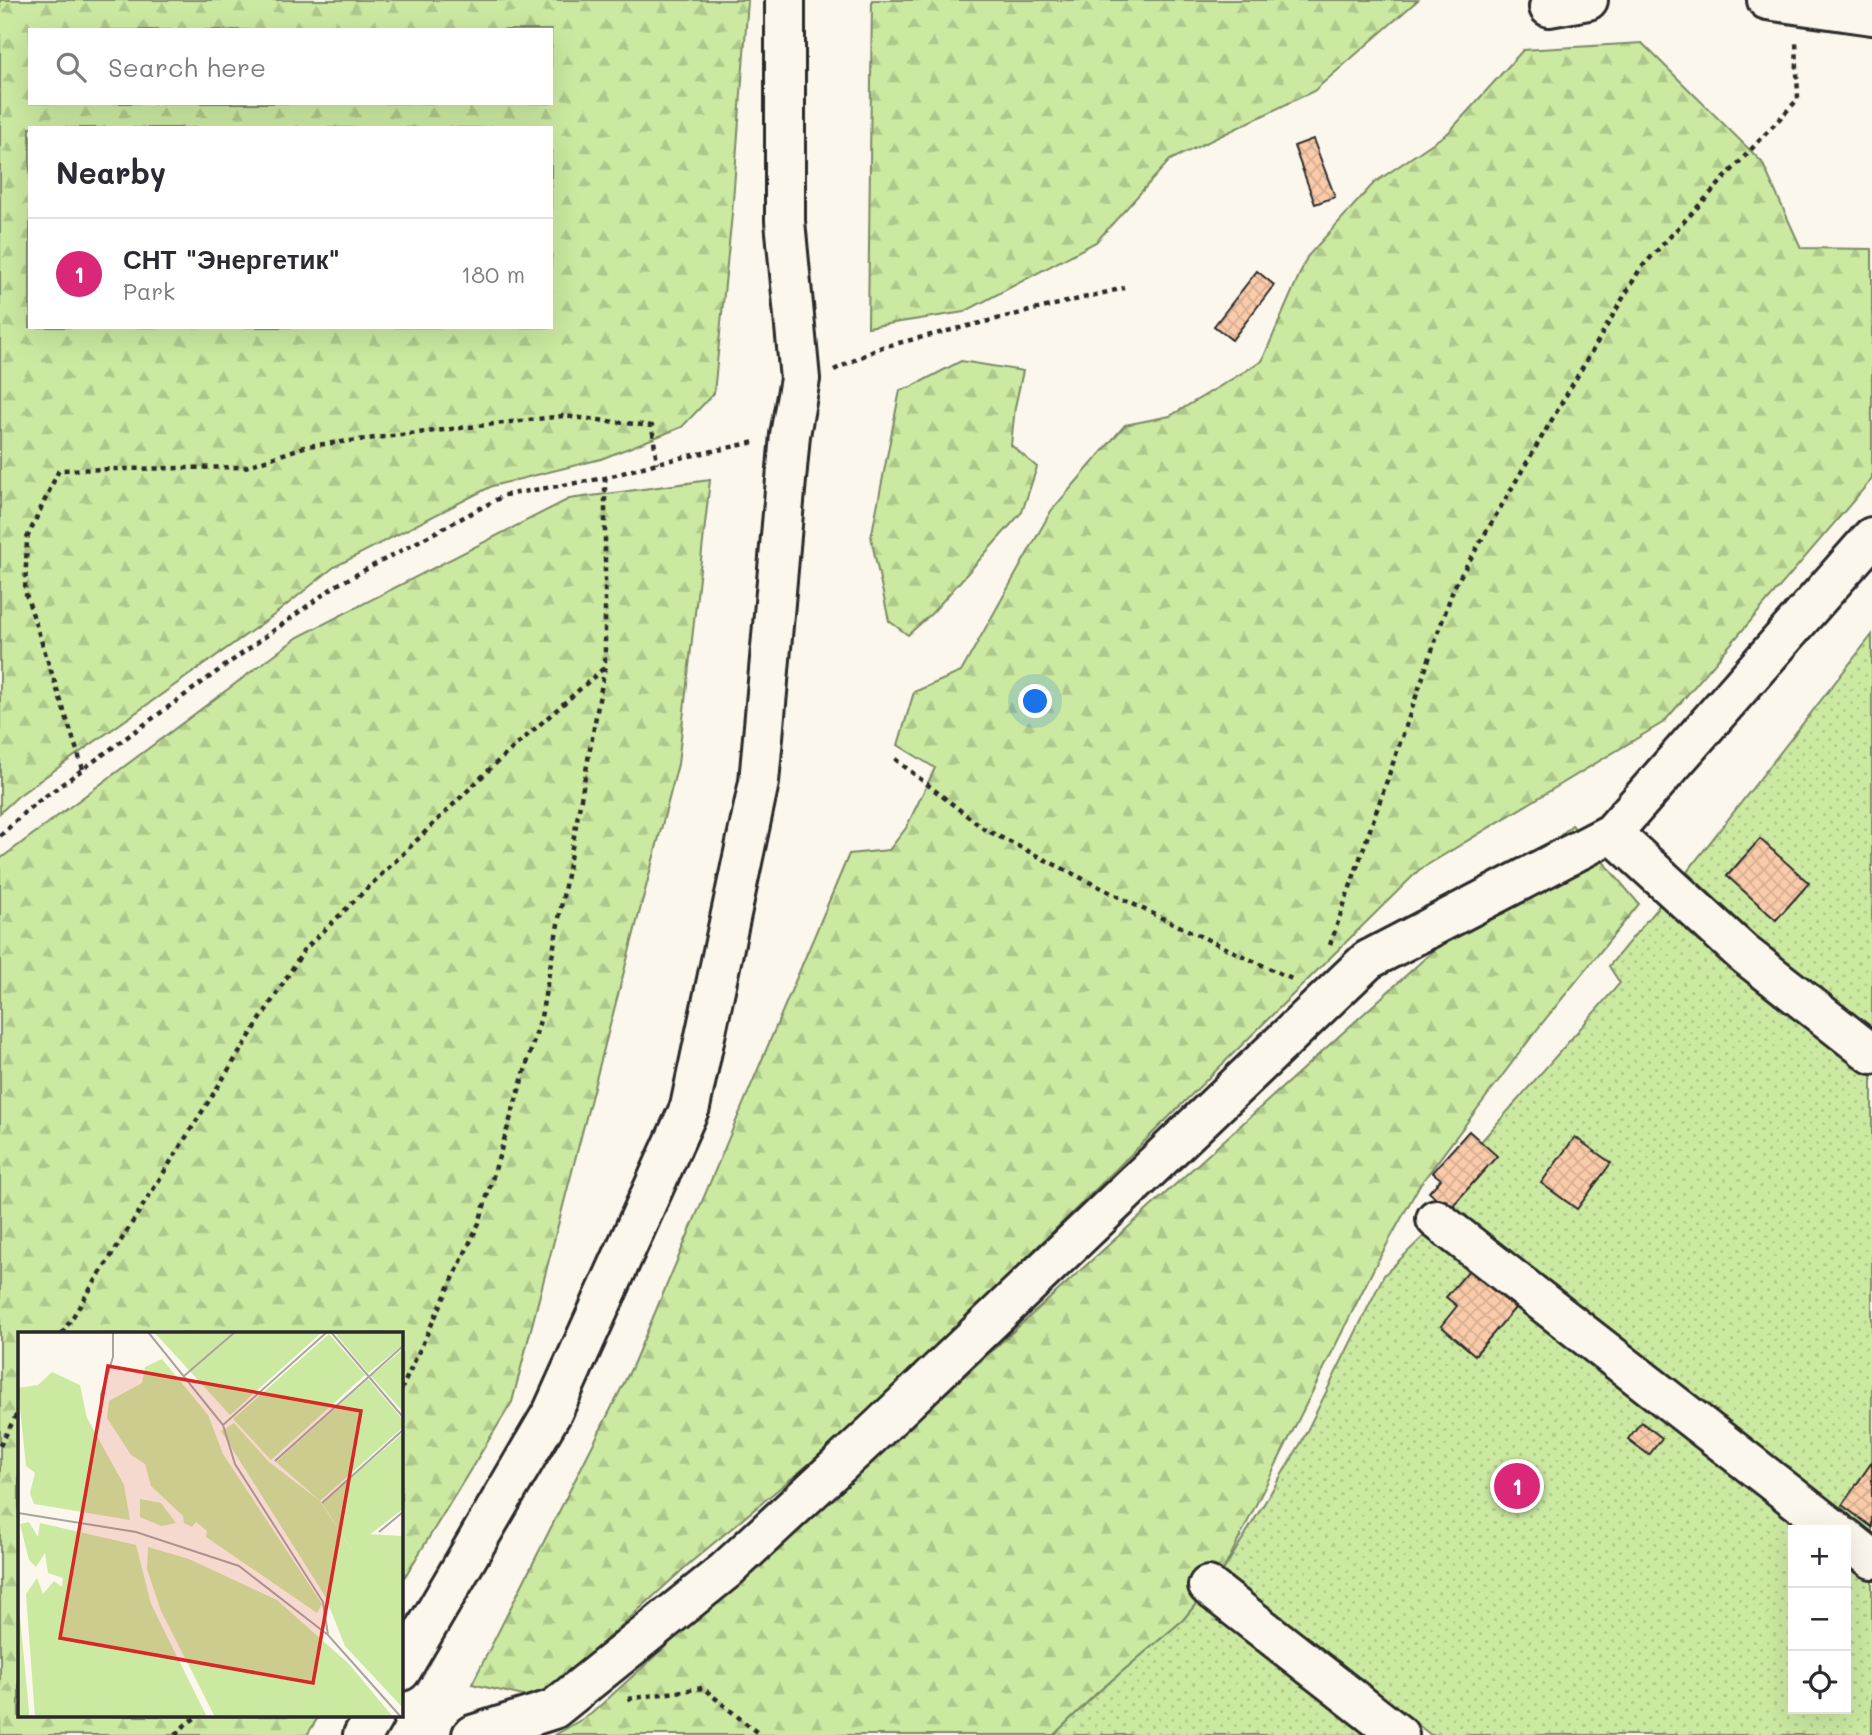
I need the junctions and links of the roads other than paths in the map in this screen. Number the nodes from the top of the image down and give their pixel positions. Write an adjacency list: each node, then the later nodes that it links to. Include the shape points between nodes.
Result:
1 (785, 0): 14 (street, via 785,221 800,379 790,435 759,782 690,1107 553,1411)
2 (1588, 0): 4 (street)
3 (1781, 2): 5 (street)
4 (1549, 7)
5 (1872, 15)
6 (1872, 537): 7 (street)
7 (1612, 833): 8 (street, via 1743,953); 17 (street, via 1368,960 725,1571 554,1709)
8 (1872, 1054)
9 (1436, 1219): 10 (street)
10 (1829, 1525)
11 (1851, 1542): 12 (street)
12 (1872, 1559)
13 (1208, 1586): 18 (street)
14 (402, 1669)
15 (373, 1718): 16 (street)
16 (363, 1735)
17 (472, 1735)
18 (1399, 1735)

